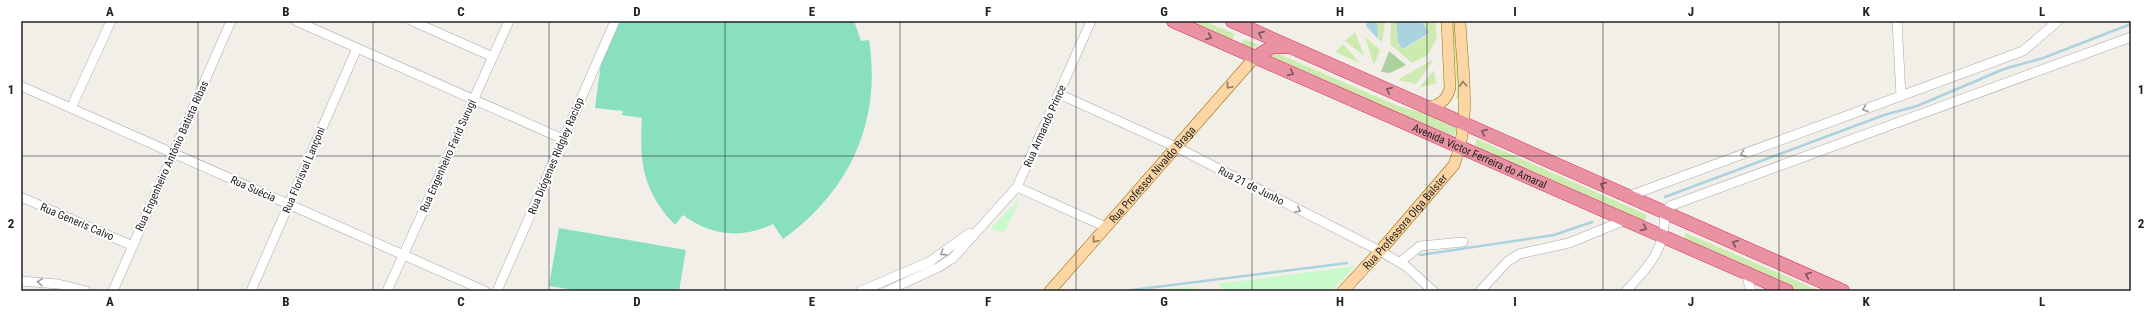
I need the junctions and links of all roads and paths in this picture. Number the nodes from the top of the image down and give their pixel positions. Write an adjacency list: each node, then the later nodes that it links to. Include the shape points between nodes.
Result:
1 (111, 21): 24 (street)
2 (231, 21): 29 (street, Rua Engenheiro Antônio Batista Ribas)
3 (296, 21): 16 (street)
4 (412, 21): 17 (street)
5 (508, 21): 17 (street, Rua Engenheiro Farid Surugi)
6 (614, 21): 26 (street, Rua Diógenes Ridgley Raciop)
7 (1091, 21): 20 (street, Rua Armando Prince)
8 (1173, 21): 18 (highway, Avenida Victor Ferreira do Amaral, one-way to 18)
9 (1232, 21): 15 (highway, one-way to 9)
10 (1447, 21): 23 (main road, via 1450,88 1440,103 1432,107)
11 (1460, 21): 25 (main road, Rua Professora Olga Balster, one-way to 11)
12 (1898, 21): 21 (street)
13 (2058, 21): 21 (street, via 2023,51)
14 (2130, 39): 34 (street, via 1677,203)
15 (1290, 47): 18 (highway, via 1272,46); 23 (highway, one-way to 15)
16 (357, 48): 22 (street); 33 (street, Rua Florisval Lançoni)
17 (493, 57): 22 (street, Rua Engenheiro Farid Surugi)
18 (1255, 57): 27 (main road, Rua Professor Nivaldo Braga, one-way to 27); 28 (highway, Avenida Victor Ferreira do Amaral, one-way to 28)
19 (21, 86): 24 (street, Rua Suécia)
20 (1059, 94): 27 (street, Rua 21 de Junho); 30 (street, Rua Armando Prince)
21 (1902, 96): 31 (street, one-way to 31)
22 (474, 100): 26 (street); 42 (street, Rua Engenheiro Farid Surugi)
23 (1425, 106): 25 (highway)
24 (71, 108): 29 (street, Rua Suécia)
25 (1465, 123): 28 (main road, Rua Professora Olga Balster); 31 (highway, one-way to 25)
26 (563, 139): 52 (street, Rua Diógenes Ridgley Raciop)
27 (1176, 147): 37 (main road, Rua Professor Nivaldo Braga); 41 (street, Rua 21 de Junho, one-way to 41)
28 (1461, 148): 35 (highway, Avenida Victor Ferreira do Amaral); 41 (main road, Rua Professora Olga Balster, via 1454,165)
29 (173, 154): 33 (street, Rua Suécia); 40 (street, Rua Engenheiro Antônio Batista Ribas)
30 (1017, 187): 36 (street, Rua Armando Prince); 37 (street)
31 (1629, 196): 34 (highway)
32 (21, 197): 40 (street, Rua Generis Calvo)
33 (289, 205): 42 (street, Rua Suécia); 49 (street, Rua Florisval Lançoni)
34 (1664, 212): 38 (street); 62 (highway, one-way to 34)
35 (1625, 220): 38 (highway, Avenida Victor Ferreira do Amaral, one-way to 38); 58 (street, via 1569,243 1519,254 1507,262)
36 (986, 222): 53 (street, Rua Armando Prince, one-way to 53, via 929,262); 54 (street, Rua Armando Prince, via 953,258)
37 (1106, 227): 55 (main road, Rua Professor Nivaldo Braga, one-way to 55)
38 (1663, 237): 44 (highway, Avenida Victor Ferreira do Amaral); 59 (street, via 1652,262)
39 (1463, 242): 43 (street, via 1420,246)
40 (133, 246): 48 (street, Rua Engenheiro Antônio Batista Ribas)
41 (1380, 251): 43 (street, Rua 21 de Junho); 56 (main road, Rua Professora Olga Balster)
42 (403, 255): 50 (street, Rua Engenheiro Farid Surugi); 51 (street, Rua Suécia)
43 (1400, 262): 57 (street, Rua 21 de Junho)
44 (1746, 273): 46 (highway, Avenida Victor Ferreira do Amaral); 60 (street)
45 (21, 281): 47 (street, one-way to 45, via 58,284)
46 (1782, 289): 61 (street)
47 (86, 291)
48 (113, 291)
49 (251, 291)
50 (387, 291)
51 (485, 291)
52 (497, 291)
53 (861, 291)
54 (887, 291)
55 (1050, 291)
56 (1343, 291)
57 (1434, 291)
58 (1480, 291)
59 (1626, 291)
60 (1751, 291)
61 (1765, 291)
62 (1843, 291)

